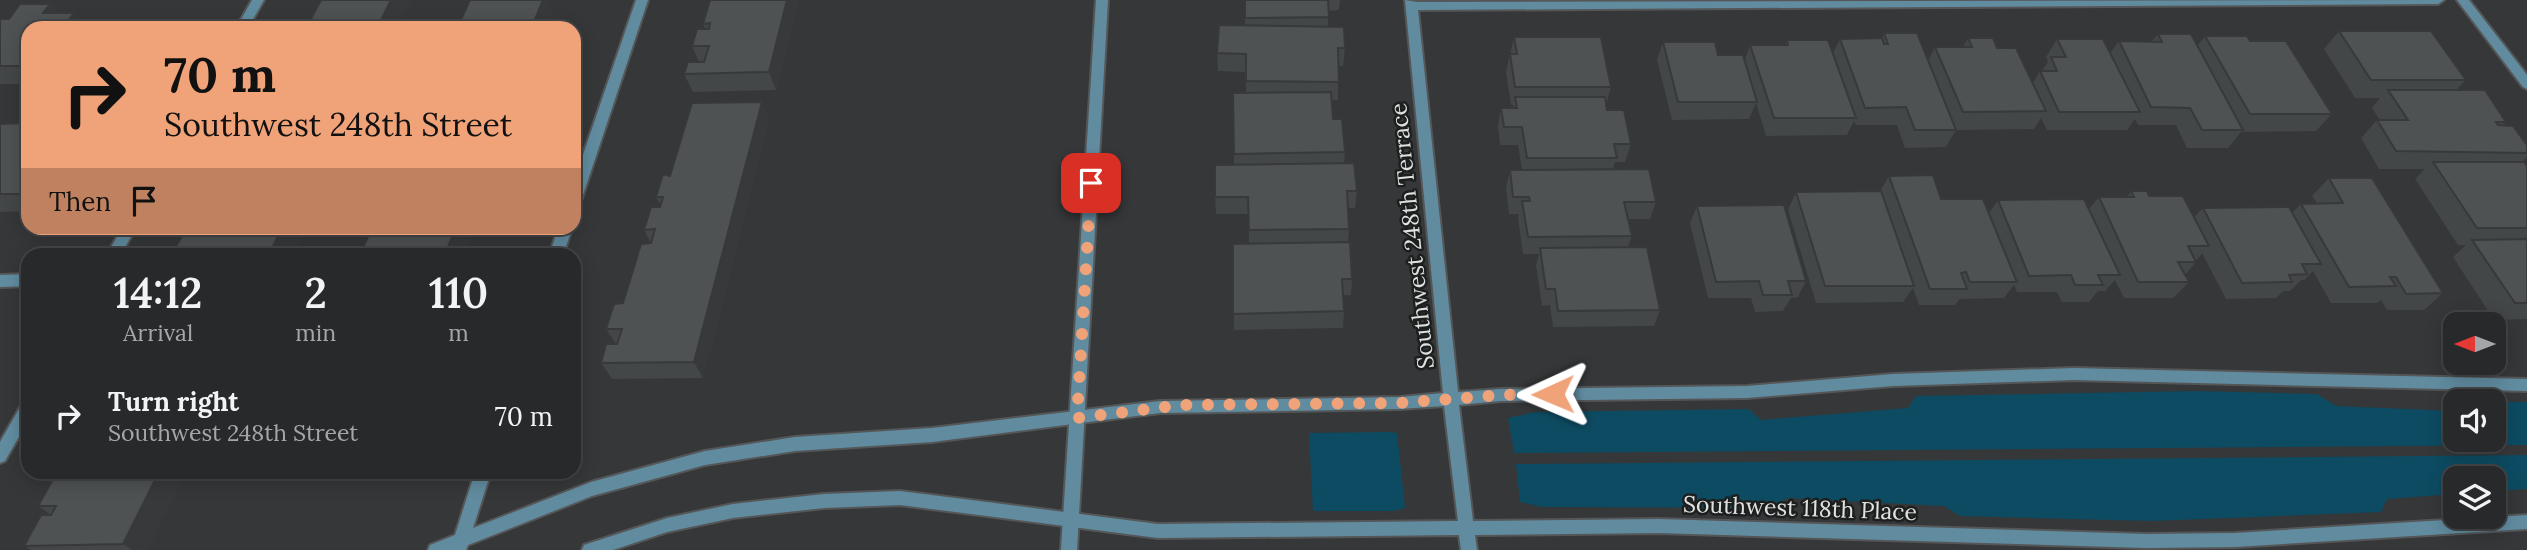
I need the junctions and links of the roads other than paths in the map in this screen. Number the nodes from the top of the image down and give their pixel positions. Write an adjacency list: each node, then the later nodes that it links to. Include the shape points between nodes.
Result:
1 (258, 0): 7 (street)
2 (642, 0): 9 (street)
3 (1102, 0): 14 (street)
4 (2438, 0): 6 (street)
5 (2463, 0): 8 (street)
6 (1411, 3): 13 (street, Southwest 248th Terrace)
7 (246, 21)
8 (2527, 84)
9 (581, 180)
10 (21, 280): 11 (street)
11 (0, 281)
12 (2527, 385): 13 (street, via 2074,374 1894,380 1747,392 1501,395)
13 (1451, 400): 14 (street, via 1182,405); 20 (street, Southwest 248th Terrace)
14 (1077, 418): 18 (street); 21 (street, via 932,435 795,444 705,458 591,489)
15 (21, 419): 16 (street)
16 (0, 456)
17 (481, 479): 21 (street)
18 (1071, 521): 20 (street, Southwest 118th Place, via 1157,531); 23 (street, Southwest 118th Place, via 900,498 824,501 709,515); 24 (street)
19 (2527, 522): 20 (street, Southwest 118th Place, via 2146,541 1790,528)
20 (1467, 526): 25 (street, Southwest 248th Terrace)
21 (461, 545): 22 (street)
22 (436, 550)
23 (590, 550)
24 (1069, 550)
25 (1469, 550)

